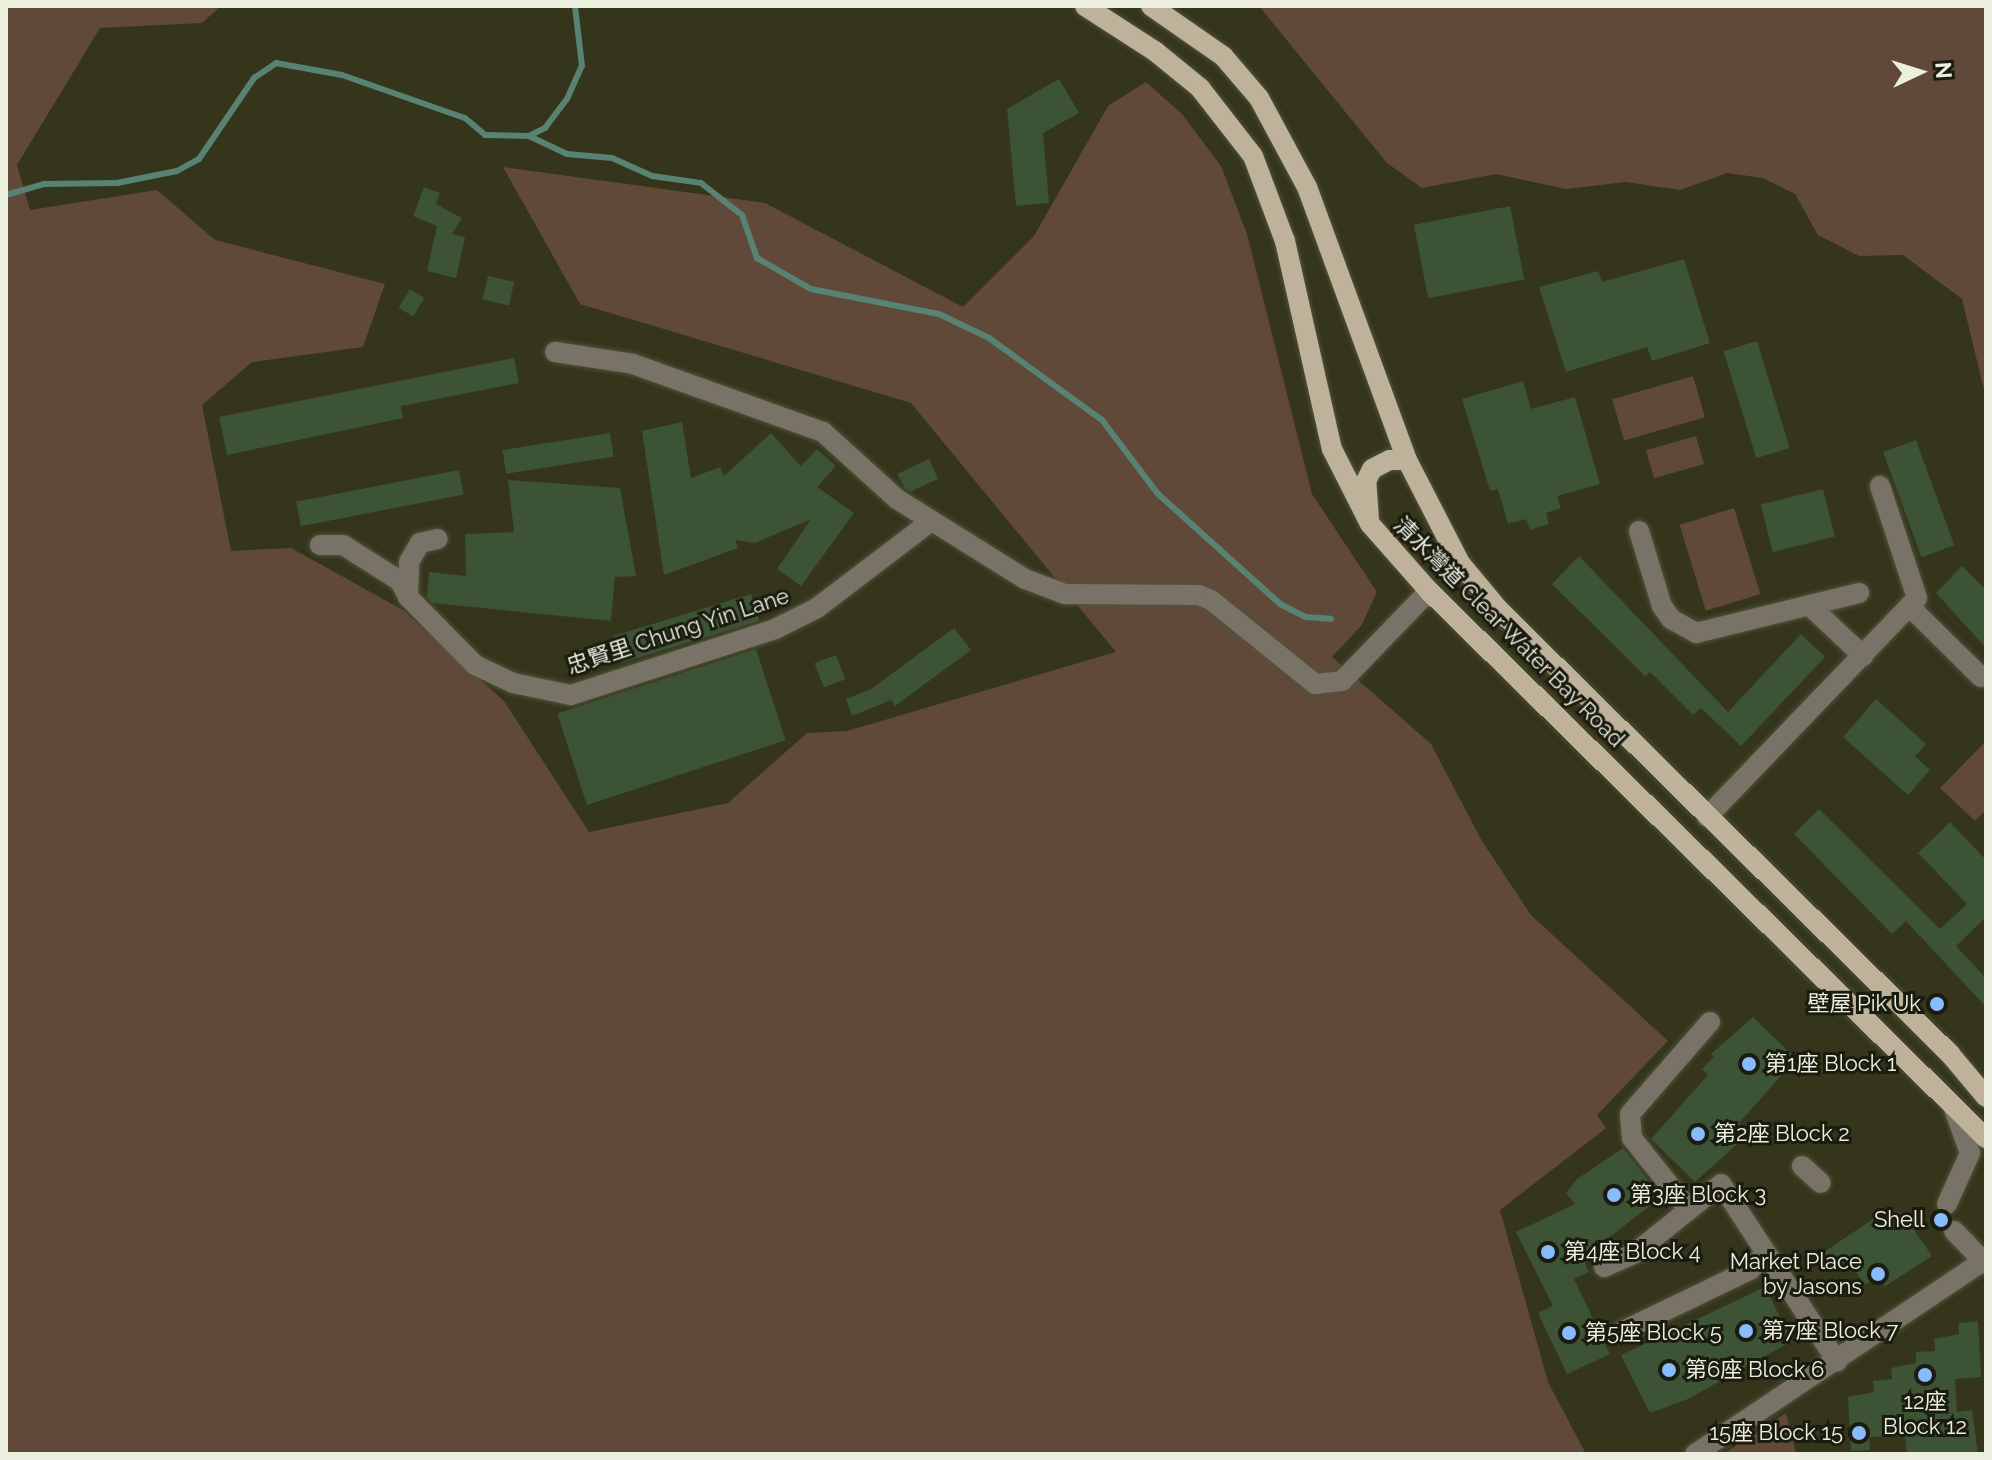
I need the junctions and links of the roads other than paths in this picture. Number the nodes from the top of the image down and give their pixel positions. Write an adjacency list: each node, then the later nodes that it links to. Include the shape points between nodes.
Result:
1 (1085, 6): 7 (main road, 清水灣道 Clear Water Bay Road, via 1200,88 1253,156 1285,241 1332,449)
2 (1151, 6): 4 (main road, 清水灣道 Clear Water Bay Road, via 1223,56 1259,98 1307,187)
3 (555, 352): 6 (street, via 633,364 810,426)
4 (1407, 460): 7 (main road, via 1390,460 1372,469 1366,481); 18 (main road, 清水灣道 Clear Water Bay Road, via 1430,512 1470,575)
5 (1880, 486): 15 (street, via 1917,598)
6 (930, 522): 11 (street, via 1025,579 1065,594 1199,595 1211,600 1315,684 1342,681); 13 (street, 忠賢里 Chung Yin Lane, via 817,608 775,629 571,695 513,683 475,665)
7 (1370, 524): 11 (main road, 清水灣道 Clear Water Bay Road)
8 (1639, 531): 14 (street, via 1662,606 1693,632)
9 (438, 539): 13 (street, via 420,543 409,562)
10 (320, 545): 13 (street, 忠賢里 Chung Yin Lane, via 343,545 400,581)
11 (1429, 591): 21 (main road, 清水灣道 Clear Water Bay Road)
12 (1859, 593): 14 (street)
13 (408, 597)
14 (1810, 606): 16 (street)
15 (1910, 607): 16 (street); 17 (street)
16 (1863, 656): 18 (street)
17 (1981, 677)
18 (1707, 817): 20 (main road, 清水灣道 Clear Water Bay Road, via 1950,1054)
19 (1710, 1022): 26 (street, via 1630,1114 1632,1138)
20 (1986, 1097)
21 (1953, 1106): 22 (main road, 清水灣道 Clear Water Bay Road); 25 (street, via 1970,1153)
22 (1986, 1138)
23 (1802, 1166): 24 (street)
24 (1821, 1183)
25 (1947, 1204)
26 (1689, 1210): 28 (street, via 1721,1184); 30 (street, via 1635,1253)
27 (1954, 1231): 29 (street)
28 (1766, 1253): 31 (street, via 1750,1270); 32 (street)
29 (1985, 1266): 32 (street)
30 (1604, 1267)
31 (1623, 1331)
32 (1837, 1361): 33 (street)
33 (1695, 1454)

